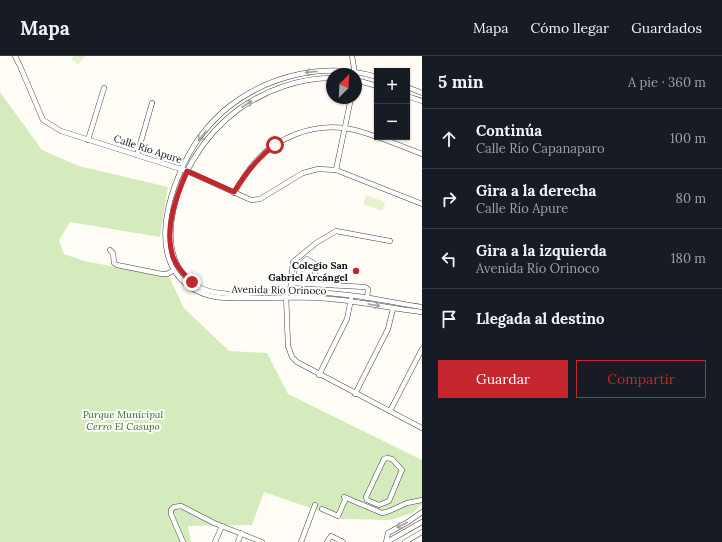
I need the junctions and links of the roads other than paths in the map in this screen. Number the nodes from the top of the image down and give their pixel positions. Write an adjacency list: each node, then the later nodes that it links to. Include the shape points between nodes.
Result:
1 (15, 56): 19 (street, Calle Río Apure, via 42,120 61,131)
2 (352, 56): 3 (street)
3 (354, 68)
4 (326, 70): 23 (street, Avenida Río Orinoco, one-way to 23, via 289,76 247,94 220,114 200,136)
5 (362, 74): 6 (street, Avenida Río Orinoco)
6 (374, 76)
7 (326, 79): 25 (street, Avenida Río Orinoco, one-way to 7, via 214,133 250,102 291,84)
8 (362, 82): 9 (street)
9 (374, 85)
10 (104, 88): 19 (street)
11 (410, 88): 12 (street)
12 (422, 93)
13 (410, 97): 14 (street)
14 (422, 101)
15 (152, 103): 22 (street)
16 (350, 104): 17 (street)
17 (345, 128): 18 (street); 24 (street); 26 (street, via 311,130 284,139 257,160)
18 (374, 136)
19 (88, 140): 22 (street, Calle Río Apure)
20 (386, 140): 21 (street)
21 (422, 154)
22 (137, 155): 23 (street, Calle Río Apure)
23 (181, 169): 25 (street, Calle Río Apure); 29 (street, Avenida Río Orinoco, via 166,222)
24 (336, 170): 26 (street, Calle Río Apure, via 318,169 303,173 260,199 251,200); 27 (street, Calle Río Apure)
25 (187, 171): 26 (street, Calle Río Apure); 29 (street, Avenida Río Orinoco, via 179,190)
26 (234, 192)
27 (422, 204)
28 (390, 241): 32 (street, via 336,231 294,260)
29 (168, 244): 31 (street, Avenida Río Orinoco, via 168,258); 36 (street, Avenida Río Orinoco, via 185,276 201,288)
30 (110, 250): 31 (street, via 117,265 162,274)
31 (174, 270): 36 (street, Avenida Río Orinoco, via 192,288 207,295)
32 (291, 283): 33 (street); 35 (street)
33 (298, 283): 34 (street); 34 (street, via 301,265 307,260 315,264)
34 (315, 284): 38 (street, via 365,287 368,289)
35 (287, 294): 36 (street, Avenida Río Orinoco); 37 (street, Avenida Río Orinoco, via 321,293); 39 (street, Avenida Río Orinoco); 44 (street, via 289,351 297,362)
36 (217, 295)
37 (351, 296): 38 (street, Avenida Río Orinoco); 39 (street)
38 (367, 298): 40 (street, Avenida Río Orinoco)
39 (351, 301): 41 (street, Avenida Río Orinoco, one-way to 41); 44 (street, via 347,319)
40 (422, 307)
41 (393, 309): 42 (street, Avenida Río Orinoco); 45 (street, via 388,329)
42 (422, 312)
43 (422, 349): 46 (street)
44 (319, 374): 45 (street)
45 (355, 394): 46 (street)
46 (390, 411): 47 (street)
47 (422, 428)
48 (422, 500): 52 (street, via 407,503)
49 (386, 503): 49 (street, via 379,505 366,499 384,459 387,458 392,459 402,470); 52 (street)
50 (315, 505): 62 (street)
51 (322, 509): 52 (street, via 338,516 345,498 382,513)
52 (388, 512)
53 (422, 512): 65 (street, one-way to 65, via 388,533)
54 (422, 522): 65 (street)
55 (222, 526): 57 (street); 58 (street, via 181,506 174,507 171,514); 59 (street)
56 (422, 532): 66 (street)
57 (241, 534): 60 (street); 61 (street)
58 (183, 542)
59 (215, 542)
60 (238, 542)
61 (262, 542)
62 (301, 542)
63 (327, 542): 64 (street, via 330,536)
64 (343, 542)
65 (387, 542)
66 (406, 542)

